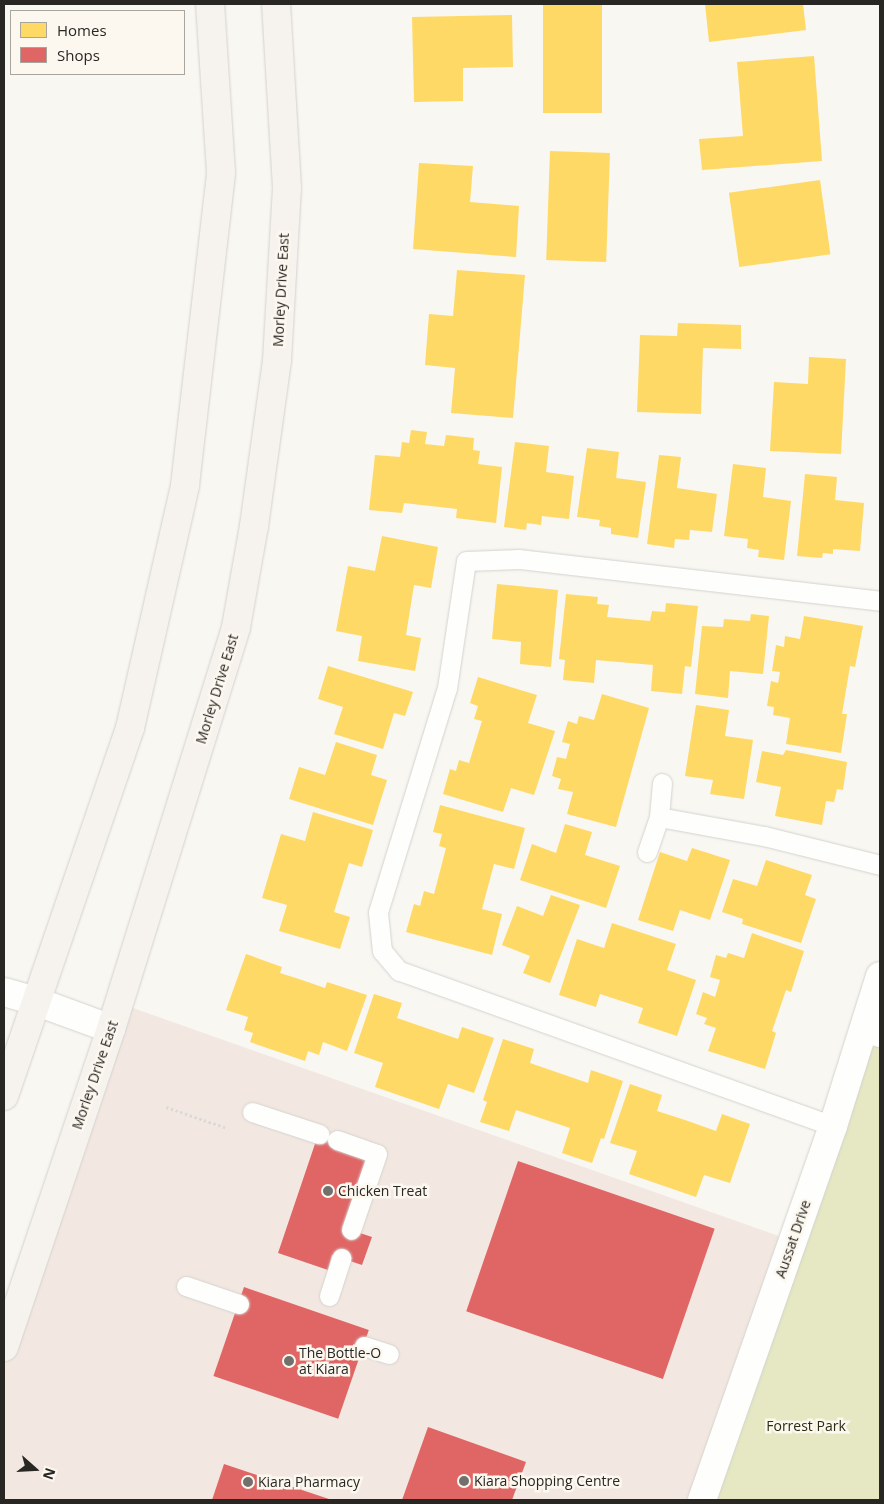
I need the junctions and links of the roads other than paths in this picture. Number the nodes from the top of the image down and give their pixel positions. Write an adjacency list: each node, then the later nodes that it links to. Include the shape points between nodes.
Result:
1 (210, 4): 10 (main road, via 221,173 185,485 130,728)
2 (276, 4): 11 (main road, Morley Drive East, via 287,188 277,361 254,526 236,627)
3 (880, 601): 15 (lane, via 518,560 466,562 447,688 378,912 382,951 399,971)
4 (662, 784): 5 (lane)
5 (659, 817): 6 (lane); 7 (lane, via 764,836)
6 (647, 852)
7 (880, 865)
8 (880, 976): 12 (street, Aussat Drive)
9 (4, 992): 10 (street)
10 (35, 1000): 11 (street); 13 (main road)
11 (111, 1029): 24 (main road, Morley Drive East)
12 (873, 1030): 15 (street, Aussat Drive)
13 (4, 1096)
14 (252, 1112): 16 (lane)
15 (833, 1126): 26 (street, Aussat Drive)
16 (318, 1134)
17 (337, 1140): 18 (lane, via 377,1154)
18 (351, 1230)
19 (341, 1258): 21 (lane)
20 (186, 1286): 22 (lane)
21 (329, 1296)
22 (239, 1304)
23 (364, 1346): 25 (lane)
24 (4, 1347)
25 (389, 1354)
26 (702, 1500)

